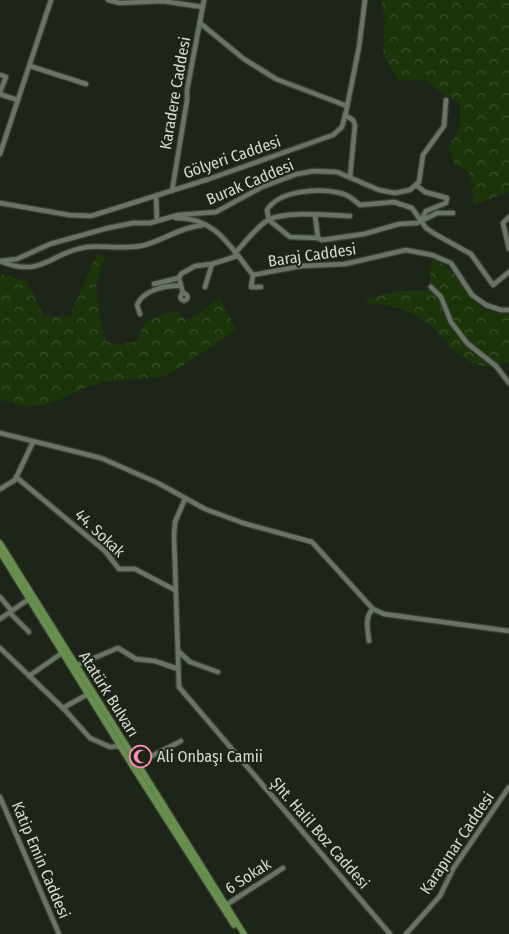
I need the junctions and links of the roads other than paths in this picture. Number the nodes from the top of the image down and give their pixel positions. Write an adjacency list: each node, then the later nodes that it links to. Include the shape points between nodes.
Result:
1 (51, 0): 7 (street)
2 (108, 0): 5 (street, via 120,3 162,1)
3 (204, 0): 5 (street, Karadere Caddesi)
4 (365, 0): 12 (street, Gölyeri Caddesi)
5 (203, 7): 6 (street, Karadere Caddesi)
6 (200, 23): 12 (street, via 244,59 276,79); 17 (street, Karadere Caddesi)
7 (30, 66): 9 (street); 10 (street)
8 (1, 75): 10 (street, via 6,77 0,92)
9 (86, 84)
10 (16, 100): 14 (street)
11 (446, 100): 16 (street, via 444,126 423,155 422,175)
12 (347, 106): 13 (street, Gölyeri Caddesi)
13 (345, 115): 15 (street, via 355,125); 17 (street, Gölyeri Caddesi, via 342,127 333,134)
14 (0, 154)
15 (350, 177): 16 (street, Burak Caddesi, via 395,194); 24 (street, Burak Caddesi, via 328,170 297,174 262,187 216,212)
16 (416, 186): 26 (street, via 447,198 446,203 426,211)
17 (172, 191): 18 (street, Gölyeri Caddesi)
18 (156, 196): 19 (street, Gölyeri Caddesi, via 82,216); 27 (street)
19 (0, 203)
20 (453, 213): 26 (street, via 437,213)
21 (315, 215): 22 (street); 25 (street, via 282,216); 29 (street)
22 (350, 216)
23 (509, 217): 30 (street, via 503,223)
24 (172, 218): 27 (street, Burak Caddesi); 28 (street, Baraj Caddesi)
25 (269, 220): 26 (street, via 267,210 280,199 318,191 350,196 360,205 402,204 412,208); 29 (street, via 290,237); 31 (street, via 256,229)
26 (421, 221): 29 (street, via 364,234); 34 (street, via 435,234 471,254 493,285)
27 (157, 222): 32 (street, Burak Caddesi, via 108,228 50,244 17,259)
28 (204, 225): 31 (street, Baraj Caddesi, via 222,234); 32 (street, via 189,226 145,245 69,251 38,267 24,268)
29 (318, 238)
30 (509, 249)
31 (236, 254): 33 (street); 35 (street, Baraj Caddesi)
32 (0, 261)
33 (212, 264): 36 (street, via 195,266); 39 (street)
34 (509, 272)
35 (252, 275): 40 (street, via 251,287); 43 (street, Baraj Caddesi, via 301,266 345,264 406,250 451,263 472,295 486,305)
36 (179, 278): 37 (street); 38 (street)
37 (154, 284)
38 (180, 286): 42 (street); 44 (street, via 168,286 144,295 137,305)
39 (205, 287)
40 (261, 287)
41 (431, 287): 45 (street, via 441,296 451,322 467,343 496,366)
42 (182, 293)
43 (509, 310)
44 (140, 314)
45 (509, 384)
46 (0, 433): 47 (street)
47 (33, 442): 48 (street); 50 (street, via 108,461 158,483)
48 (16, 477): 49 (street); 53 (street, 44. Sokak, via 105,550 119,568 135,569)
49 (0, 489)
50 (184, 499): 53 (street, Şht. Halil Boz Caddesi, via 175,522); 56 (street, via 243,523 312,542)
51 (0, 543): 65 (main road, Atatürk Bulvarı)
52 (0, 552): 55 (main road, Atatürk Bulvarı)
53 (175, 590): 63 (street, Şht. Halil Boz Caddesi)
54 (0, 597): 57 (street)
55 (29, 599): 57 (street); 64 (main road, Atatürk Bulvarı)
56 (373, 609): 59 (street, via 408,618); 61 (street, via 367,619)
57 (11, 612): 58 (street); 60 (street)
58 (0, 619)
59 (509, 631)
60 (29, 632)
61 (369, 641)
62 (0, 648): 68 (street)
63 (178, 651): 66 (street, Şht. Halil Boz Caddesi); 67 (street, via 190,662)
64 (62, 653): 68 (street); 69 (main road, Atatürk Bulvarı)
65 (75, 666): 66 (street, via 118,648 136,659 155,661); 72 (main road, Atatürk Bulvarı)
66 (178, 670): 81 (street, Şht. Halil Boz Caddesi, via 179,687)
67 (218, 672)
68 (29, 676): 70 (street)
69 (88, 694): 70 (street); 72 (main road, Atatürk Bulvarı)
70 (63, 708): 72 (street, via 90,738 110,747)
71 (180, 741): 73 (street)
72 (122, 745): 73 (main road, Atatürk Bulvarı); 79 (main road, Atatürk Bulvarı)
73 (136, 764): 77 (main road, Atatürk Bulvarı)
74 (509, 787): 82 (street, Karapınar Caddesi, via 454,869 440,896)
75 (0, 797): 78 (street, Katip Emin Caddesi)
76 (283, 868): 77 (street, 6 Sokak)
77 (226, 905): 80 (main road, Atatürk Bulvarı)
78 (59, 934)
79 (240, 934)
80 (244, 934)
81 (390, 934)
82 (406, 934)

